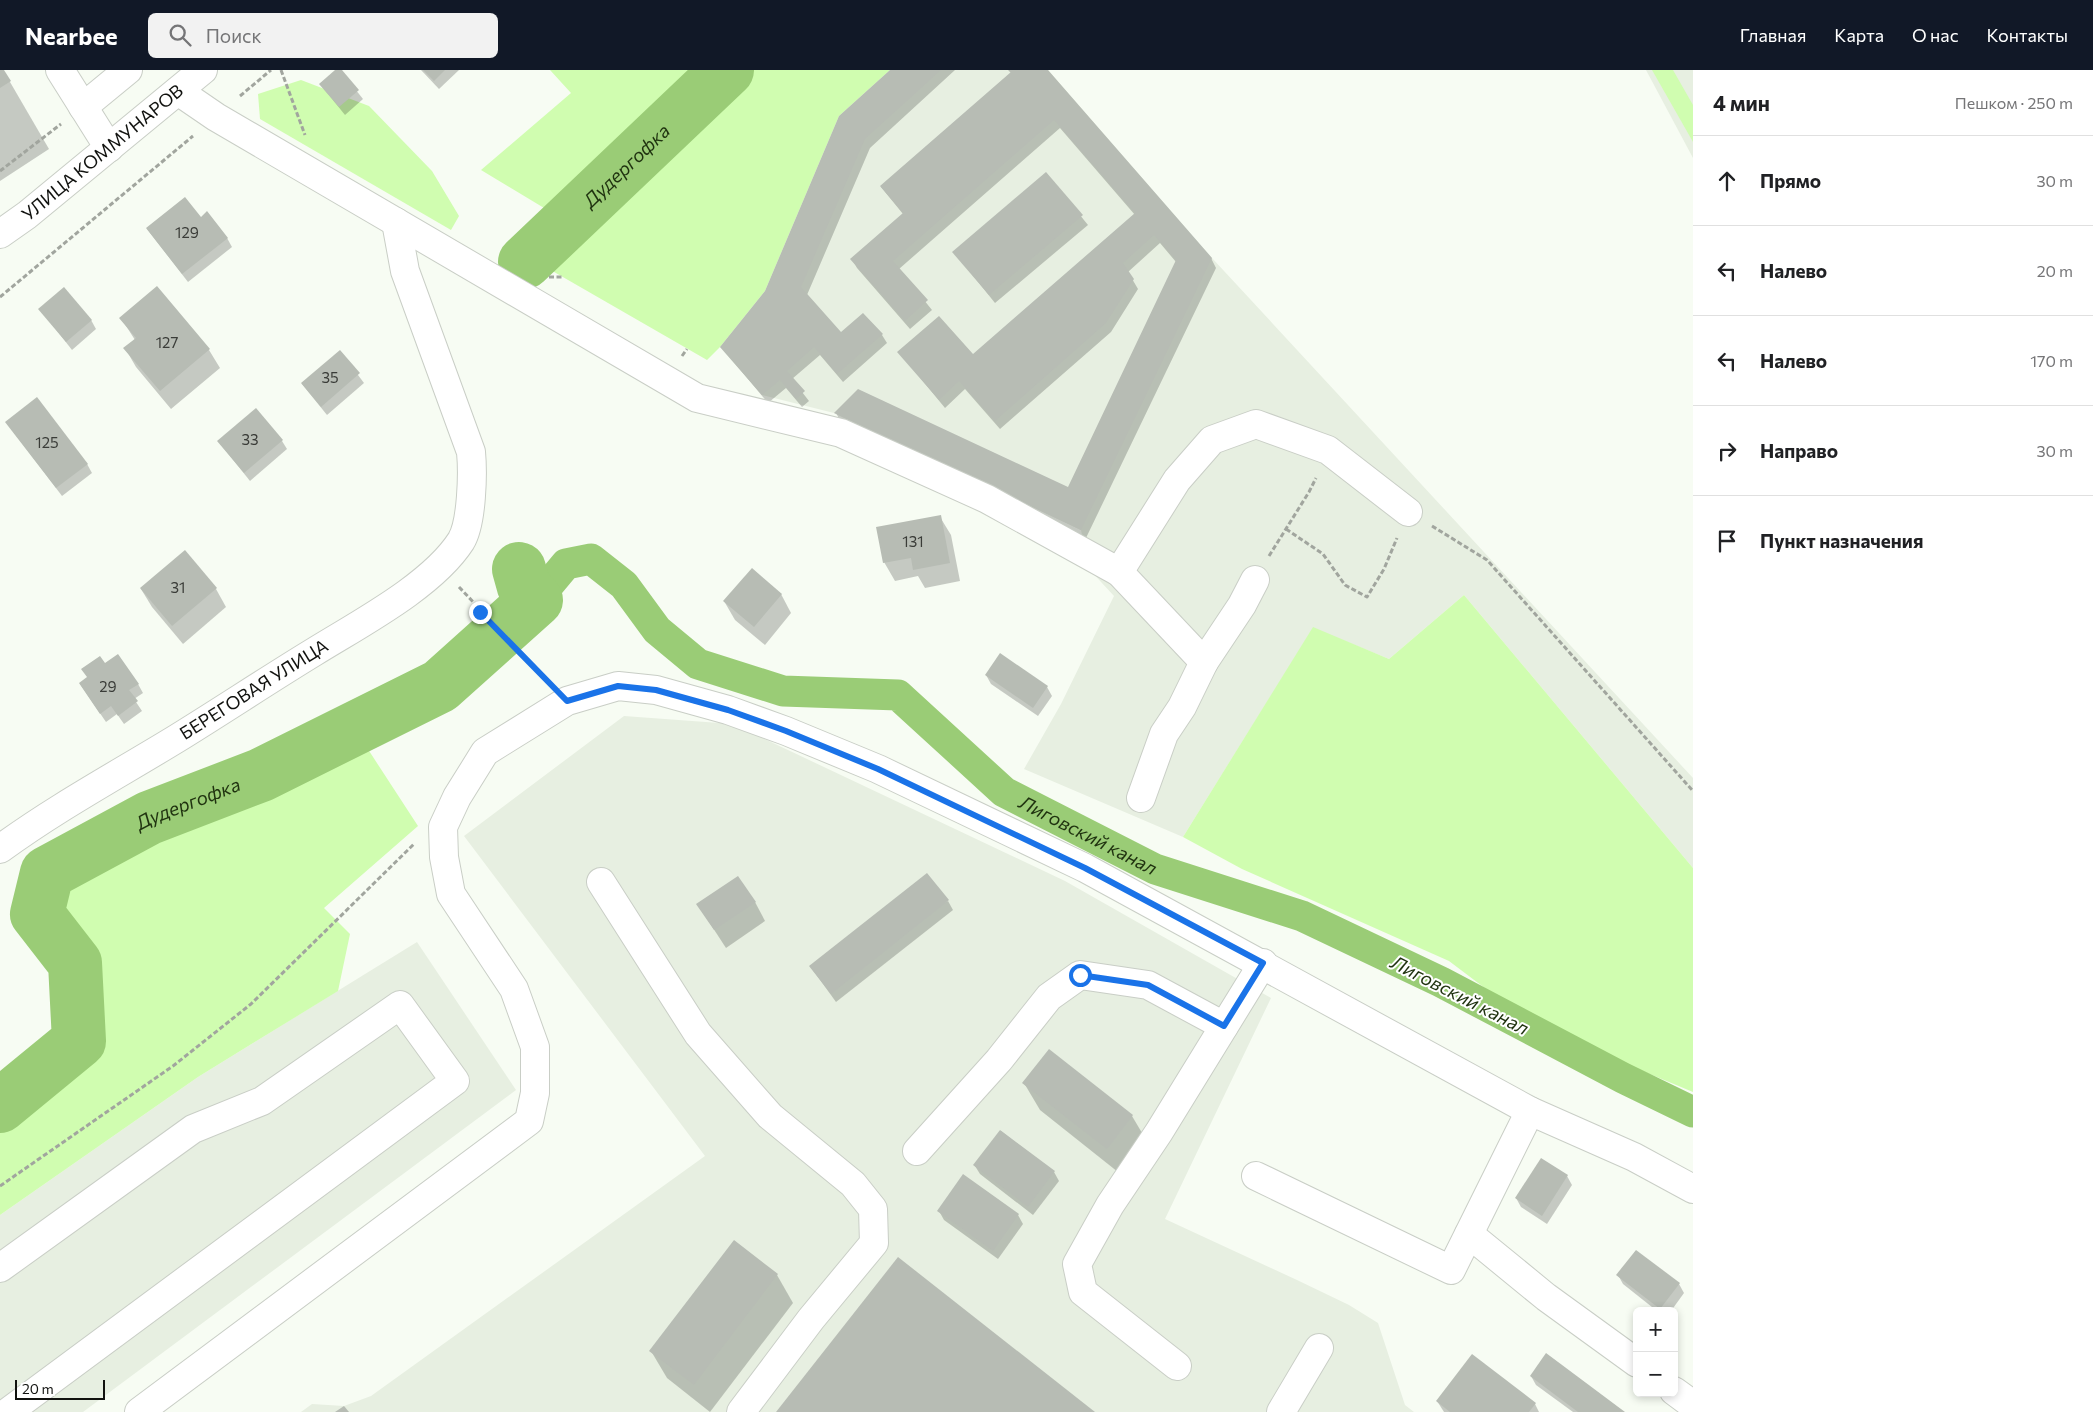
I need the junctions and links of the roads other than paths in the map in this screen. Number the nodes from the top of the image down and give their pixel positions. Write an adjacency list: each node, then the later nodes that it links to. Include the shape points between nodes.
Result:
1 (60, 70): 5 (street)
2 (128, 70): 5 (street)
3 (203, 70): 4 (street, УЛИЦА КОММУНАРОВ)
4 (178, 91): 6 (street, УЛИЦА КОММУНАРОВ); 7 (street)
5 (83, 107): 6 (street)
6 (109, 148): 8 (street, УЛИЦА КОММУНАРОВ)
7 (396, 222): 10 (street, via 697,398 842,433 987,499); 14 (street, БЕРЕГОВАЯ УЛИЦА, via 405,271 472,452 474,476 462,539 441,566 392,603 30,827)
8 (0, 234)
9 (1408, 512): 10 (street, via 1328,450 1256,424 1212,440 1176,480)
10 (1119, 572): 12 (street)
11 (1255, 580): 12 (street, via 1227,631)
12 (1204, 662): 13 (street, via 1182,707 1164,734)
13 (1141, 798)
14 (0, 849)
15 (601, 882): 31 (street, via 698,1034 770,1116 853,1184 873,1209 874,1243 811,1318)
16 (1263, 963): 17 (street); 18 (street); 30 (street, via 1085,868 878,769 786,731 728,710 656,690 618,686 567,701 485,752 443,827 444,857 451,894 514,988 535,1046 535,1093 529,1121)
17 (1224, 1026): 19 (street, via 1148,985 1080,975 1049,997 999,1060); 26 (street, via 1110,1204 1078,1264 1083,1292)
18 (1530, 1111): 21 (street, via 1634,1156); 22 (street)
19 (917, 1151)
20 (1256, 1176): 22 (street, via 1451,1270)
21 (1693, 1189)
22 (1469, 1234): 25 (street, via 1546,1297)
23 (0, 1268): 29 (street, via 193,1129 262,1101 400,1005 455,1081)
24 (1318, 1348): 32 (street)
25 (1633, 1360)
26 (1177, 1366)
27 (1678, 1394): 28 (street)
28 (1693, 1405)
29 (8, 1412)
30 (139, 1412)
31 (740, 1412)
32 (1282, 1412)

